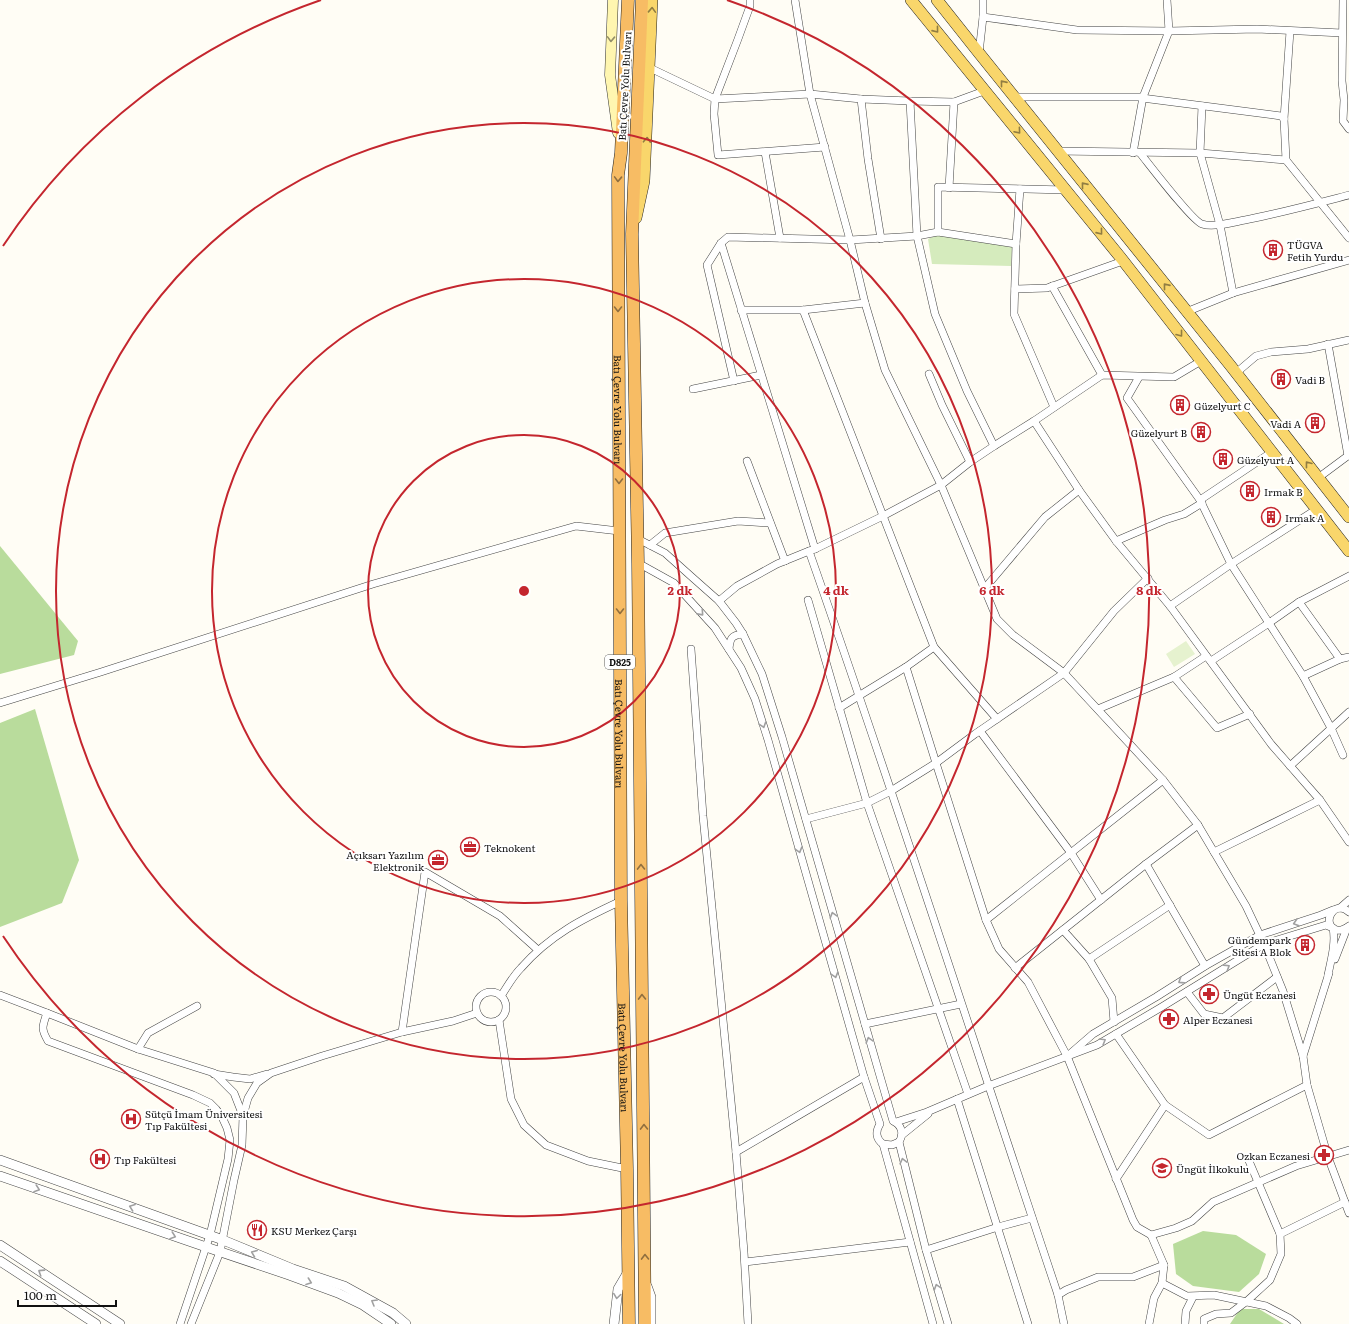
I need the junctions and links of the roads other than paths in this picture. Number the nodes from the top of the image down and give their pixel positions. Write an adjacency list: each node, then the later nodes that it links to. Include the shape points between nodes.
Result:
1 (612, 0): 33 (main road, one-way to 33, via 610,75)
2 (628, 0): 33 (highway, Batı Çevre Yolu Bulvarı / D825)
3 (642, 0): 44 (highway, Batı Çevre Yolu Bulvarı / D825)
4 (652, 0): 17 (main road, one-way to 4)
5 (750, 0): 23 (street)
6 (795, 0): 20 (street)
7 (911, 0): 19 (main road, one-way to 19)
8 (938, 0): 16 (main road)
9 (983, 0): 12 (street)
10 (1167, 0): 13 (street)
11 (1343, 0): 15 (street)
12 (983, 18): 13 (street, via 1077,30); 16 (street)
13 (1169, 31): 14 (street); 22 (street)
14 (1290, 31): 15 (street); 28 (street)
15 (1342, 33): 18 (street)
16 (979, 53): 21 (main road, one-way to 16)
17 (650, 68): 23 (street); 44 (main road, one-way to 17, via 644,181)
18 (1345, 76): 29 (street, via 1343,121)
19 (984, 91): 26 (street); 39 (main road, one-way to 39)
20 (810, 94): 23 (street); 24 (street); 30 (street)
21 (1014, 97): 22 (street); 31 (main road)
22 (1142, 97): 27 (street); 34 (street)
23 (715, 99): 32 (street, via 718,155)
24 (862, 99): 25 (street); 48 (street, via 868,159)
25 (910, 102): 26 (street); 45 (street)
26 (954, 102): 37 (street)
27 (1202, 106): 28 (street, via 1281,116); 35 (street)
28 (1284, 119): 36 (street)
29 (1349, 129)
30 (825, 147): 32 (street); 49 (street)
31 (1057, 151): 34 (street); 60 (main road, one-way to 31)
32 (765, 152): 46 (street)
33 (621, 153): 86 (highway, Batı Çevre Yolu Bulvarı / D825, one-way to 86, via 618,175)
34 (1136, 153): 35 (street); 42 (street, via 1194,218 1202,224)
35 (1200, 153): 36 (street); 42 (street)
36 (1286, 160): 41 (street)
37 (949, 188): 38 (street); 43 (street, via 938,187)
38 (1020, 189): 39 (street); 51 (street)
39 (1066, 190): 53 (main road, one-way to 53)
40 (1349, 195): 41 (street)
41 (1320, 203): 42 (street); 47 (street)
42 (1220, 225): 56 (street)
43 (938, 232): 45 (street); 51 (street)
44 (632, 234): 87 (highway, Batı Çevre Yolu Bulvarı / D825)
45 (918, 236): 48 (street); 73 (street, via 934,314)
46 (780, 238): 49 (street); 50 (street, via 728,237)
47 (1349, 238)
48 (881, 239): 49 (street)
49 (850, 240): 57 (street)
50 (721, 243): 58 (street); 69 (street, via 707,265)
51 (1016, 244): 55 (street)
52 (1349, 260): 56 (street)
53 (1123, 261): 54 (street); 63 (main road, one-way to 63)
54 (1052, 286): 55 (street); 67 (street)
55 (1015, 288): 71 (street, via 1014,314)
56 (1233, 293): 60 (street)
57 (865, 303): 59 (street); 79 (street, via 885,370)
58 (741, 310): 59 (street); 66 (street)
59 (804, 310): 83 (street)
60 (1186, 312): 64 (main road)
61 (1349, 340): 62 (street)
62 (1328, 344): 64 (street, via 1256,356); 75 (street)
63 (1201, 361): 68 (street, via 1174,377); 74 (main road)
64 (1236, 373): 78 (main road, one-way to 64)
65 (929, 374): 77 (street)
66 (761, 375): 69 (street); 90 (street)
67 (1102, 375): 68 (street); 71 (street)
68 (1139, 377): 81 (street, via 1128,398)
69 (734, 381): 70 (street)
70 (693, 389)
71 (1054, 407): 72 (street)
72 (1034, 421): 73 (street); 80 (street)
73 (994, 446): 77 (street)
74 (1272, 452): 81 (street); 82 (main road)
75 (1349, 455): 78 (street)
76 (747, 461): 85 (street)
77 (970, 462): 79 (street)
78 (1318, 478): 84 (main road)
79 (941, 485): 83 (street); 97 (street)
80 (1079, 490): 88 (street); 97 (street, via 1045,516)
81 (1201, 502): 88 (street, via 1184,514); 94 (street)
82 (1317, 509): 91 (main road); 94 (street)
83 (883, 516): 90 (street); 104 (street)
84 (1349, 517)
85 (770, 523): 89 (street, via 738,521 666,533); 92 (street)
86 (619, 531): 115 (street, via 576,526 373,584); 138 (highway, Batı Çevre Yolu Bulvarı / D825, one-way to 138)
87 (638, 539): 89 (street); 93 (highway, Batı Çevre Yolu Bulvarı / D825)
88 (1116, 541): 96 (street)
89 (650, 545): 99 (street, via 665,553)
90 (812, 550): 92 (street); 114 (street)
91 (1349, 551)
92 (784, 561): 99 (street, via 737,586)
93 (638, 564): 106 (street, one-way to 106, via 674,583 715,628); 210 (highway, Batı Çevre Yolu Bulvarı / D825, one-way to 93)
94 (1231, 564): 101 (street); 102 (street)
95 (1349, 576): 100 (street)
96 (1148, 578): 101 (street); 111 (street, via 1114,612)
97 (985, 588): 111 (street, via 997,619 1013,636)
98 (808, 600): 116 (street)
99 (718, 601): 103 (street)
100 (1299, 602): 102 (street); 109 (street)
101 (1170, 606): 108 (street)
102 (1269, 623): 108 (street); 112 (street)
103 (743, 634): 106 (street, via 732,637); 130 (street, via 762,674)
104 (934, 647): 110 (street); 120 (street)
105 (691, 649): 185 (street)
106 (728, 649): 172 (street, one-way to 172, via 741,668 757,706)
107 (1349, 657): 109 (street)
108 (1209, 658): 113 (street); 119 (street)
109 (1340, 660): 112 (street)
110 (906, 667): 114 (street); 124 (street)
111 (1064, 673): 117 (street); 120 (street)
112 (1302, 676): 121 (street)
113 (1174, 677): 117 (street); 119 (street, via 1217,728)
114 (860, 696): 116 (street); 127 (street)
115 (0, 703)
116 (839, 708): 129 (street)
117 (1098, 709): 126 (street)
118 (1349, 712): 121 (street)
119 (1250, 714): 125 (street)
120 (997, 719): 122 (street)
121 (1331, 728): 123 (street); 125 (street)
122 (980, 731): 124 (street); 134 (street)
123 (1343, 755)
124 (936, 763): 127 (street); 142 (street)
125 (1290, 766): 128 (street)
126 (1163, 780): 131 (street); 134 (street)
127 (891, 791): 129 (street); 157 (street)
128 (1320, 800): 132 (street); 133 (street)
129 (867, 803): 130 (street); 159 (street)
130 (806, 819): 164 (street, one-way to 130)
131 (1198, 824): 133 (street); 135 (street)
132 (1349, 842)
133 (1214, 852): 146 (street)
134 (1071, 853): 136 (street); 142 (street)
135 (1146, 864): 136 (street); 139 (street)
136 (1101, 900): 145 (street)
137 (1349, 900): 140 (street)
138 (621, 901): 148 (street, via 566,929); 189 (highway, Batı Çevre Yolu Bulvarı / D825)
139 (1170, 905): 149 (street); 150 (street)
140 (1336, 909): 141 (street, via 1343,908); 144 (street, via 1329,917); 146 (street, one-way to 146)
141 (1349, 912)
142 (986, 920): 151 (street, via 999,949)
143 (1348, 927): 144 (street, via 1340,931); 152 (street)
144 (1333, 928): 147 (street, via 1326,926); 152 (street, via 1333,951)
145 (1063, 930): 149 (street); 151 (street)
146 (1260, 934): 147 (street); 150 (street)
147 (1264, 944): 153 (street); 154 (street, one-way to 147)
148 (538, 950): 156 (street, via 520,969); 165 (street, via 500,916 424,872)
149 (1089, 959): 163 (street, via 1112,998)
150 (1205, 966): 163 (street, one-way to 163)
151 (1016, 968): 168 (street, via 1028,982)
152 (1328, 975): 169 (street)
153 (1277, 977): 154 (street, via 1223,1018 1204,1014); 169 (street)
154 (1187, 992): 166 (street)
155 (0, 995): 160 (street)
156 (501, 996): 161 (street, via 492,992 483,995 477,1003); 162 (street, via 506,1008)
157 (961, 1004): 159 (street); 174 (street)
158 (198, 1006): 167 (street, via 148,1033)
159 (939, 1009): 164 (street); 175 (street)
160 (47, 1013): 167 (street); 198 (street, via 42,1026 48,1042 194,1095 210,1103 222,1116 230,1140 228,1160)
161 (478, 1013): 162 (street, via 484,1021); 165 (street)
162 (499, 1020): 189 (street, via 511,1098 524,1126 546,1145 588,1161)
163 (1114, 1022): 168 (street)
164 (865, 1024): 180 (street, one-way to 164)
165 (402, 1032): 171 (street)
166 (1116, 1034): 168 (street, one-way to 166, via 1097,1045); 177 (street)
167 (138, 1049): 170 (street)
168 (1067, 1056): 174 (street); 191 (street)
169 (1303, 1056): 173 (street)
170 (214, 1073): 171 (street, via 250,1079); 179 (street, via 234,1094)
171 (271, 1073): 179 (street, via 257,1083 248,1098)
172 (864, 1077): 181 (street); 185 (street)
173 (1307, 1085): 177 (street, via 1209,1135); 186 (street)
174 (988, 1086): 175 (street); 195 (street)
175 (968, 1094): 176 (street)
176 (957, 1099): 178 (street); 196 (street)
177 (1165, 1105): 191 (street)
178 (935, 1109): 180 (street); 182 (street)
179 (243, 1116): 200 (street, via 242,1145)
180 (894, 1121): 181 (street, via 886,1120); 182 (street, via 901,1127)
181 (880, 1124): 183 (street, via 876,1132 878,1140)
182 (900, 1138): 183 (street, via 892,1146); 204 (street, one-way to 182)
183 (883, 1144): 201 (street)
184 (1349, 1150): 186 (street)
185 (736, 1152): 207 (street)
186 (1328, 1157): 192 (street, via 1296,1166); 193 (street)
187 (0, 1160): 198 (street, one-way to 187)
188 (1249, 1161): 192 (street)
189 (627, 1169): 209 (highway, Batı Çevre Yolu Bulvarı / D825)
190 (0, 1176): 203 (street, one-way to 203)
191 (1116, 1179): 199 (street, via 1137,1227)
192 (1258, 1182): 197 (street); 199 (street, via 1213,1202 1192,1221)
193 (1345, 1202): 194 (street); 197 (street)
194 (1349, 1213)
195 (1032, 1218): 196 (street); 212 (street)
196 (998, 1227): 204 (street); 228 (street)
197 (1280, 1234): 214 (street, via 1281,1254 1270,1280)
198 (210, 1235): 200 (street); 203 (street)
199 (1152, 1235): 208 (street)
200 (223, 1240): 205 (street); 220 (street, one-way to 200, via 393,1313 344,1286 292,1269)
201 (910, 1242): 207 (street); 226 (street)
202 (0, 1245): 216 (street, one-way to 202)
203 (206, 1248): 205 (street); 217 (street)
204 (926, 1250): 227 (street, one-way to 204)
205 (220, 1252): 218 (street); 219 (street, one-way to 219, via 338,1293)
206 (0, 1261): 215 (street)
207 (745, 1262): 225 (street)
208 (1164, 1265): 211 (street); 212 (street, via 1133,1277 1098,1277)
209 (629, 1270): 221 (street, one-way to 221, via 618,1289); 222 (highway, Batı Çevre Yolu Bulvarı / D825)
210 (645, 1281): 223 (highway, Batı Çevre Yolu Bulvarı / D825); 224 (street, via 651,1297)
211 (1162, 1283): 213 (street); 230 (street, via 1154,1298)
212 (1058, 1295): 229 (street)
213 (1193, 1297): 214 (street, via 1214,1295); 231 (street, via 1186,1311)
214 (1247, 1301): 232 (street, via 1231,1313 1216,1314 1204,1319); 233 (street, via 1266,1306)
215 (96, 1324)
216 (120, 1324)
217 (180, 1324)
218 (191, 1324)
219 (391, 1324)
220 (406, 1324)
221 (614, 1324)
222 (629, 1324)
223 (645, 1324)
224 (651, 1324)
225 (748, 1324)
226 (934, 1324)
227 (948, 1324)
228 (1028, 1324)
229 (1064, 1324)
230 (1149, 1324)
231 (1185, 1324)
232 (1204, 1324)
233 (1297, 1324)

